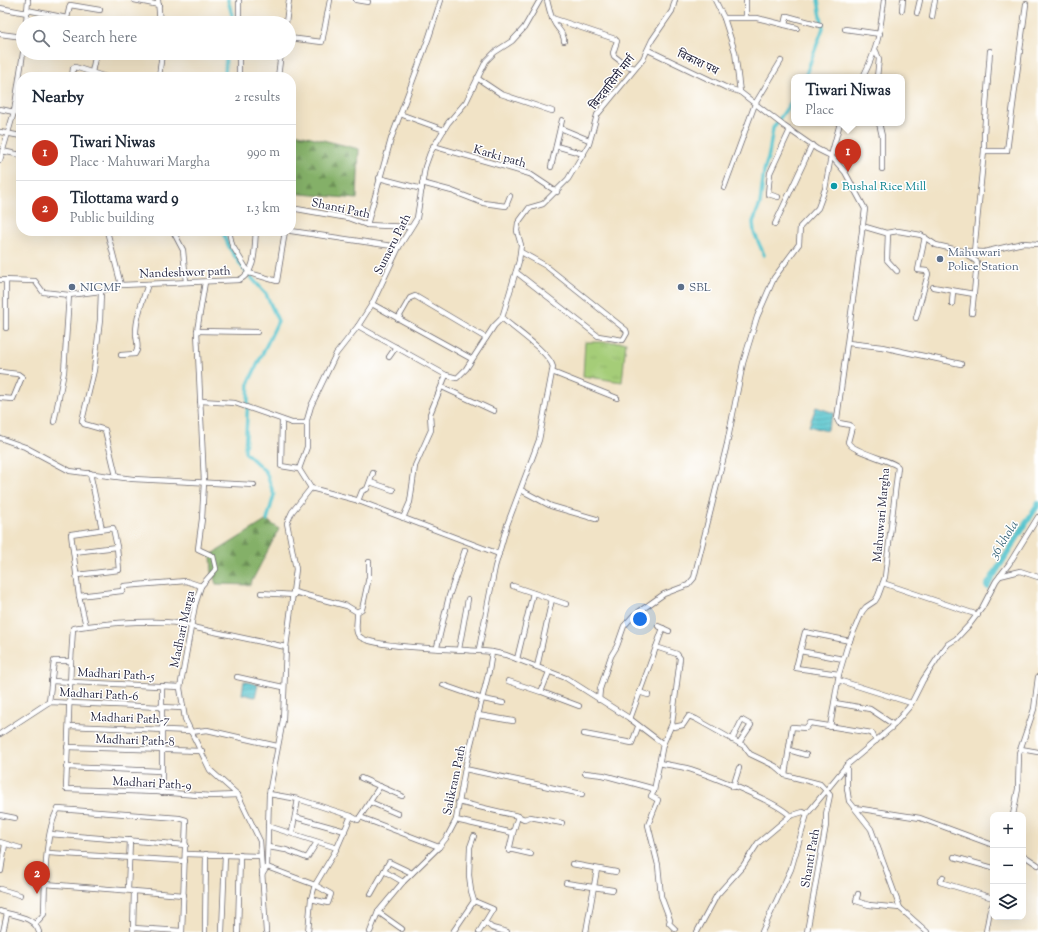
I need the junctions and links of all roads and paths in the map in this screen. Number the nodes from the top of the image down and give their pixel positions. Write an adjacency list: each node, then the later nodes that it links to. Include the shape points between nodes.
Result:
1 (28, 0): 23 (street)
2 (134, 0): 17 (street)
3 (239, 0): 29 (street)
4 (289, 0): 30 (street)
5 (330, 0): 42 (street, via 322,42)
6 (356, 0): 18 (street)
7 (441, 0): 69 (street, via 430,37)
8 (540, 0): 62 (street, Sumeru Path, via 524,28 512,41 490,56)
9 (547, 0): 33 (street)
10 (675, 0): 44 (street, बिन्दवासिनी मार्ग, via 672,11)
11 (715, 0): 34 (street)
12 (746, 0): 31 (street)
13 (884, 0): 40 (street)
14 (903, 0): 22 (street)
15 (920, 0): 24 (street)
16 (934, 0): 32 (street)
17 (158, 2): 28 (street)
18 (368, 2)
19 (1026, 4): 84 (street, via 1007,151)
20 (0, 8): 23 (street)
21 (100, 10): 27 (street, via 70,5)
22 (902, 10)
23 (27, 11): 25 (street); 26 (street)
24 (917, 13)
25 (27, 16)
26 (46, 16)
27 (67, 16)
28 (159, 16)
29 (239, 16)
30 (287, 16)
31 (746, 17): 34 (street); 35 (street)
32 (932, 17)
33 (552, 18): 43 (street, via 564,34); 53 (street, via 616,39 614,56 627,66)
34 (724, 18): 63 (street, via 735,52)
35 (784, 25): 36 (street, via 787,16); 37 (street)
36 (820, 25)
37 (797, 28)
38 (845, 29): 40 (street)
39 (0, 34): 41 (street)
40 (880, 34): 45 (street)
41 (16, 37)
42 (296, 39)
43 (564, 41)
44 (648, 50): 53 (street, बिन्दवासिनी मार्ग); 63 (street, विकाश पथ)
45 (876, 51): 60 (street); 61 (street, via 879,59)
46 (990, 51): 84 (street)
47 (22, 60): 54 (street)
48 (95, 60): 56 (street)
49 (161, 60): 57 (street)
50 (239, 60): 58 (street)
51 (281, 60): 59 (street)
52 (781, 61): 65 (street)
53 (635, 68): 79 (street, बिन्दवासिनी मार्ग, via 597,115)
54 (20, 72)
55 (73, 72): 56 (street, via 74,67)
56 (92, 72)
57 (160, 72)
58 (239, 72)
59 (279, 72)
60 (864, 74)
61 (877, 74)
62 (477, 78): 67 (street, via 501,94); 74 (street, Sumeru Path, via 466,102)
63 (740, 92): 65 (street, विकाश पथ)
64 (16, 99): 68 (street)
65 (755, 104): 75 (street, विकाश पथ); 94 (street)
66 (0, 109): 68 (street)
67 (552, 111)
68 (14, 112): 77 (street)
69 (400, 114): 74 (street); 91 (street)
70 (562, 120): 73 (street)
71 (839, 126): 87 (street)
72 (879, 126): 90 (street, via 882,136)
73 (560, 128): 79 (street); 82 (street)
74 (444, 130): 81 (street, Sumeru Path)
75 (790, 130): 80 (street, विकाश पथ); 97 (street, via 770,173 768,194)
76 (0, 132): 77 (street)
77 (9, 134): 78 (street); 83 (street)
78 (16, 135)
79 (590, 140): 86 (street, बिन्दवासिनी मार्ग)
80 (812, 145): 87 (street, विकाश पथ); 100 (street)
81 (434, 146): 92 (street, Sumeru Path, via 426,162); 95 (street, Karki path, via 530,174)
82 (556, 146): 86 (street); 89 (street)
83 (1, 151): 85 (street); 88 (street)
84 (984, 151): 115 (street)
85 (16, 154)
86 (584, 154): 95 (street, बिन्दवासिनी मार्ग)
87 (831, 156): 101 (street, Mahuwari Margha, via 864,205 866,210); 225 (street, via 825,189 818,208 800,227 798,244 774,278 757,317 743,363 727,444 694,578 688,585 664,594 633,616 624,626 611,656)
88 (0, 160)
89 (551, 167)
90 (882, 170)
91 (379, 178): 93 (street); 99 (street)
92 (422, 183): 93 (street, Sumeru Path); 96 (street, via 483,203 506,206)
93 (422, 188): 102 (street, Sumeru Path, via 418,215)
94 (724, 188)
95 (557, 192): 114 (street, बिन्दवासिनी मार्ग, via 543,204 530,208 520,220 518,231)
96 (510, 196)
97 (778, 197)
98 (296, 209): 99 (street, Shanti Path)
99 (367, 224): 102 (street, Shanti Path)
100 (775, 224)
101 (862, 226): 104 (street); 141 (street, Mahuwari Margha)
102 (410, 227): 112 (street, Sumeru Path)
103 (296, 232): 112 (street)
104 (888, 233): 110 (street, via 898,231); 116 (street, via 887,260)
105 (108, 236): 124 (street)
106 (176, 236): 121 (street, via 183,250)
107 (230, 236): 118 (street, via 232,245)
108 (255, 236): 118 (street)
109 (284, 236): 118 (street, via 277,281)
110 (925, 237): 113 (street, via 936,245); 134 (street, via 918,270 927,271 928,274)
111 (1038, 244): 115 (street, via 1023,243)
112 (399, 247): 130 (street, Sumeru Path)
113 (962, 251): 115 (street); 128 (street, via 977,262)
114 (521, 252): 117 (street, बिन्दवासिनी मार्ग); 117 (street, via 546,266 626,330 623,340 598,336)
115 (974, 252)
116 (897, 271)
117 (516, 272): 133 (street, बिन्दवासिनी मार्ग)
118 (249, 273): 122 (street, Nandeshwor path, via 239,280)
119 (0, 280): 120 (street)
120 (6, 280): 129 (street, Nandeshwor path, via 35,281 43,292); 137 (street)
121 (186, 282): 122 (street, Nandeshwor path); 123 (street, Nandeshwor path)
122 (205, 282): 138 (street, Madhari Marga)
123 (148, 284): 124 (street, Nandeshwor path); 143 (street, via 139,314 137,351 134,354)
124 (121, 285): 126 (street, Nandeshwor path)
125 (933, 287): 127 (street)
126 (101, 291): 129 (street, Nandeshwor path); 162 (street, via 94,370 82,421 84,424 105,430)
127 (952, 291): 128 (street); 131 (street)
128 (974, 294): 132 (street)
129 (69, 295): 156 (street, via 64,372)
130 (372, 304): 135 (street); 136 (street, Sumeru Path)
131 (952, 304)
132 (972, 313)
133 (502, 318): 140 (street); 148 (street, via 549,359)
134 (916, 318)
135 (398, 319): 140 (street, via 410,298 415,296); 145 (street)
136 (358, 326): 142 (street); 157 (street, Sumeru Path, via 336,354 311,406)
137 (6, 328)
138 (197, 330): 139 (street); 153 (street, Madhari Marga)
139 (257, 332)
140 (486, 338): 145 (street)
141 (848, 343): 146 (street, via 882,347); 182 (street, Mahuwari Margha, via 838,422 852,427 848,442 851,447 898,467)
142 (396, 347): 144 (street); 149 (street)
143 (121, 354)
144 (390, 357)
145 (472, 359): 149 (street, via 457,378)
146 (961, 364)
147 (0, 372): 151 (street, via 18,374 22,377 13,399)
148 (552, 372): 152 (street); 168 (street, via 539,440)
149 (446, 374): 150 (street)
150 (442, 387): 154 (street); 171 (street, via 430,414 431,430 415,466 410,502)
151 (0, 398)
152 (617, 398)
153 (200, 401): 155 (street, via 234,403); 163 (street, Madhari Marga)
154 (494, 411)
155 (282, 420): 157 (street); 159 (street, via 280,466)
156 (54, 422)
157 (307, 423): 159 (street, Sumeru Path, via 307,447)
158 (0, 438): 160 (street, via 65,469)
159 (299, 469): 166 (street)
160 (90, 473): 162 (street); 173 (street)
161 (373, 473): 164 (street)
162 (116, 476): 163 (street)
163 (204, 482): 165 (street); 183 (street, Madhari Marga, via 198,549 213,556 216,569)
164 (370, 482): 167 (street); 169 (street)
165 (254, 485)
166 (311, 488): 169 (street); 187 (street, via 287,520 296,569)
167 (393, 490)
168 (521, 490): 172 (street, via 550,506); 177 (street)
169 (358, 500): 171 (street)
170 (1038, 517): 180 (street)
171 (403, 518): 177 (street)
172 (596, 519)
173 (102, 529): 174 (street, via 114,529); 176 (street, via 71,534)
174 (117, 547): 176 (street); 179 (street, via 119,570)
175 (465, 550): 199 (street, via 449,596)
176 (74, 552): 179 (street)
177 (499, 554): 202 (street)
178 (369, 562): 192 (street, via 369,577 363,605)
179 (77, 575): 188 (street)
180 (1000, 576): 181 (street, via 1020,571); 193 (street)
181 (1038, 577)
182 (883, 583): 193 (street); 197 (street, Mahuwari Margha, via 875,601 862,612)
183 (201, 586): 188 (street, via 186,582 124,586 123,591); 194 (street, Madhari Marga)
184 (513, 586): 186 (street)
185 (261, 593): 187 (street)
186 (533, 593): 190 (street); 205 (street)
187 (294, 594): 192 (street, via 347,606); 198 (street)
188 (79, 596): 195 (street)
189 (468, 599): 201 (street)
190 (552, 599): 191 (street); 208 (street)
191 (566, 604)
192 (357, 612): 199 (street, via 356,632 368,641)
193 (978, 615): 230 (street, via 939,656)
194 (190, 625): 195 (street, via 118,622); 198 (street); 219 (street, Madhari Marga)
195 (86, 626): 207 (street, via 73,628)
196 (669, 631): 200 (street, via 661,627)
197 (850, 641): 203 (street, via 804,632); 206 (street, Mahuwari Margha)
198 (286, 647): 220 (street)
199 (437, 647): 201 (street)
200 (656, 647): 222 (street); 238 (street, via 677,654 680,658)
201 (459, 649): 202 (street)
202 (479, 650): 204 (street)
203 (800, 651): 206 (street); 210 (street, via 796,668)
204 (492, 652): 205 (street); 224 (street, Salikram Path)
205 (517, 659): 208 (street)
206 (843, 659): 210 (street, Mahuwari Margha)
207 (72, 661): 214 (street, via 54,661); 215 (street)
208 (537, 667): 209 (street)
209 (549, 672): 221 (street); 225 (street, via 566,678)
210 (839, 674): 213 (street, Mahuwari Margha)
211 (237, 677): 220 (street)
212 (1038, 677): 231 (street)
213 (838, 680): 229 (street, Mahuwari Margha); 230 (street)
214 (51, 681): 215 (street, Madhari Path-5); 226 (street)
215 (70, 681): 218 (street, Madhari Path-5); 227 (street)
216 (508, 681): 221 (street)
217 (443, 685): 224 (street)
218 (162, 686): 219 (street, Madhari Path-5); 233 (street)
219 (180, 687): 234 (street, Madhari Marga)
220 (283, 687): 253 (street, via 284,707)
221 (542, 692): 232 (street)
222 (639, 692): 223 (street); 236 (street)
223 (648, 695)
224 (483, 699): 228 (street); 235 (street, Salikram Path)
225 (599, 700): 236 (street)
226 (49, 702): 227 (street, Madhari Path-6); 247 (street, Madhari Path-6)
227 (69, 702): 233 (street, Madhari Path-6); 241 (street)
228 (503, 703)
229 (835, 703): 239 (street, via 870,709); 244 (street, Mahuwari Margha)
230 (912, 703): 239 (street)
231 (1036, 705): 255 (street)
232 (579, 706)
233 (162, 708): 234 (street, Madhari Path-6); 245 (street)
234 (183, 708): 246 (street, Madhari Marga, via 185,720)
235 (478, 716): 237 (street); 265 (street, Salikram Path)
236 (630, 719): 242 (street)
237 (513, 722)
238 (672, 724): 249 (street, via 674,727 682,725 689,716); 251 (street)
239 (894, 724): 250 (street)
240 (751, 725): 243 (street); 249 (street, via 742,720); 252 (street)
241 (69, 726): 245 (street, Madhari Path-7); 254 (street)
242 (638, 726): 248 (street, via 632,744); 251 (street)
243 (757, 726)
244 (830, 727): 250 (street, via 870,732); 256 (street, via 810,723 806,728 792,726)
245 (162, 729): 246 (street, Madhari Path-7); 257 (street)
246 (191, 731): 253 (street, Madhari Path-7, via 207,730); 258 (street, Madhari Marga)
247 (0, 734)
248 (584, 734)
249 (732, 740): 252 (street)
250 (876, 741): 262 (street)
251 (663, 744): 261 (street)
252 (739, 744): 268 (street, via 750,754 775,766)
253 (277, 746): 275 (street)
254 (68, 747): 257 (street, Madhari Path-8); 263 (street)
255 (1021, 748): 259 (street); 283 (street)
256 (789, 750): 260 (street); 268 (street)
257 (162, 751): 258 (street, Madhari Path-8); 266 (street)
258 (202, 751): 277 (street, Madhari Marga, via 210,770)
259 (1038, 752)
260 (806, 755)
261 (659, 763): 271 (street, via 687,768); 272 (street)
262 (847, 765): 273 (street); 282 (street, via 849,801)
263 (66, 766): 266 (street); 274 (street, Madhari Path-9, via 66,789)
264 (739, 768): 271 (street)
265 (465, 770): 276 (street); 281 (street, Salikram Path)
266 (161, 771): 274 (street)
267 (586, 773): 272 (street, via 603,775)
268 (785, 775): 273 (street, via 820,784)
269 (361, 778): 270 (street)
270 (380, 786): 278 (street); 280 (street)
271 (733, 786): 289 (street, via 777,805)
272 (654, 790): 357 (street, via 652,796 658,800 648,825 649,834 658,865 661,896 669,923)
273 (825, 790): 285 (street); 374 (street, Shanti Path, via 830,795)
274 (162, 793): 277 (street, Madhari Path-9)
275 (269, 794): 279 (street); 295 (street)
276 (582, 794)
277 (238, 795): 317 (street, Madhari Marga, via 260,841)
278 (402, 796)
279 (298, 799): 287 (street); 290 (street)
280 (370, 802): 284 (street); 291 (street)
281 (458, 802): 288 (street); 293 (street, Salikram Path)
282 (855, 808): 305 (street, via 920,818); 349 (street, via 871,829)
283 (1014, 812)
284 (398, 814)
285 (807, 814): 289 (street, via 803,812); 373 (street, via 791,869)
286 (0, 815): 292 (street)
287 (351, 816): 291 (street, via 358,820); 297 (street)
288 (518, 816): 294 (street, via 524,819 530,817); 298 (street)
289 (790, 816): 372 (street, via 758,843 743,866 717,895)
290 (295, 817): 296 (street); 297 (street)
291 (360, 817): 308 (street)
292 (16, 818)
293 (456, 820): 298 (street); 308 (street, Salikram Path)
294 (562, 823)
295 (268, 826): 296 (street); 307 (street)
296 (292, 832): 303 (street)
297 (345, 832): 310 (street)
298 (513, 833): 314 (street, via 509,850)
299 (50, 834): 301 (street); 306 (street, via 58,809 179,818 186,820); 311 (street)
300 (474, 836): 348 (street, via 470,847 469,875)
301 (130, 840): 306 (street); 320 (street)
302 (0, 842): 304 (street)
303 (317, 842): 307 (street, via 307,858); 310 (street)
304 (5, 844): 309 (street); 327 (street)
305 (990, 844)
306 (186, 845): 312 (street)
307 (268, 847): 324 (street)
308 (439, 847): 330 (street, Salikram Path)
309 (20, 848)
310 (336, 848): 336 (street)
311 (48, 853): 320 (street); 335 (street)
312 (186, 854): 313 (street); 321 (street)
313 (206, 854): 315 (street); 362 (street)
314 (531, 854)
315 (225, 855): 316 (street); 363 (street)
316 (240, 855): 317 (street); 364 (street)
317 (260, 856): 331 (street, Madhari Marga)
318 (954, 857): 325 (street)
319 (1026, 857): 323 (street)
320 (130, 858): 321 (street); 339 (street)
321 (185, 860): 345 (street)
322 (572, 864): 326 (street)
323 (1038, 864)
324 (267, 867): 331 (street); 336 (street)
325 (990, 867)
326 (597, 869): 329 (street); 337 (street)
327 (1, 870)
328 (384, 871): 330 (street, via 390,862); 333 (street); 342 (street)
329 (616, 872)
330 (412, 873): 333 (street, Salikram Path)
331 (261, 876): 365 (street, Madhari Marga)
332 (943, 877): 346 (street, via 940,882)
333 (403, 882): 352 (street, Salikram Path)
334 (566, 882): 337 (street)
335 (45, 884): 339 (street); 355 (street, via 44,914)
336 (315, 885): 347 (street); 347 (street, via 331,894 328,903)
337 (593, 888): 340 (street); 371 (street)
338 (0, 889): 344 (street)
339 (128, 890): 341 (street)
340 (613, 890)
341 (134, 891): 345 (street); 358 (street)
342 (371, 894)
343 (858, 894): 349 (street, via 856,901)
344 (20, 895)
345 (184, 895): 361 (street)
346 (990, 897)
347 (311, 899): 366 (street)
348 (474, 901): 354 (street, via 493,909); 368 (street)
349 (900, 908): 375 (street)
350 (990, 910): 376 (street)
351 (0, 911): 353 (street)
352 (378, 912): 356 (street); 367 (street, Salikram Path)
353 (7, 914): 355 (street, via 26,918); 359 (street)
354 (485, 922): 369 (street); 370 (street, via 492,928)
355 (35, 924): 360 (street)
356 (402, 929)
357 (675, 929)
358 (133, 930): 361 (street)
359 (3, 932)
360 (39, 932)
361 (182, 932)
362 (204, 932)
363 (222, 932)
364 (238, 932)
365 (266, 932)
366 (308, 932)
367 (370, 932)
368 (453, 932)
369 (479, 932)
370 (507, 932)
371 (586, 932)
372 (697, 932)
373 (762, 932)
374 (807, 932)
375 (927, 932)
376 (986, 932)

